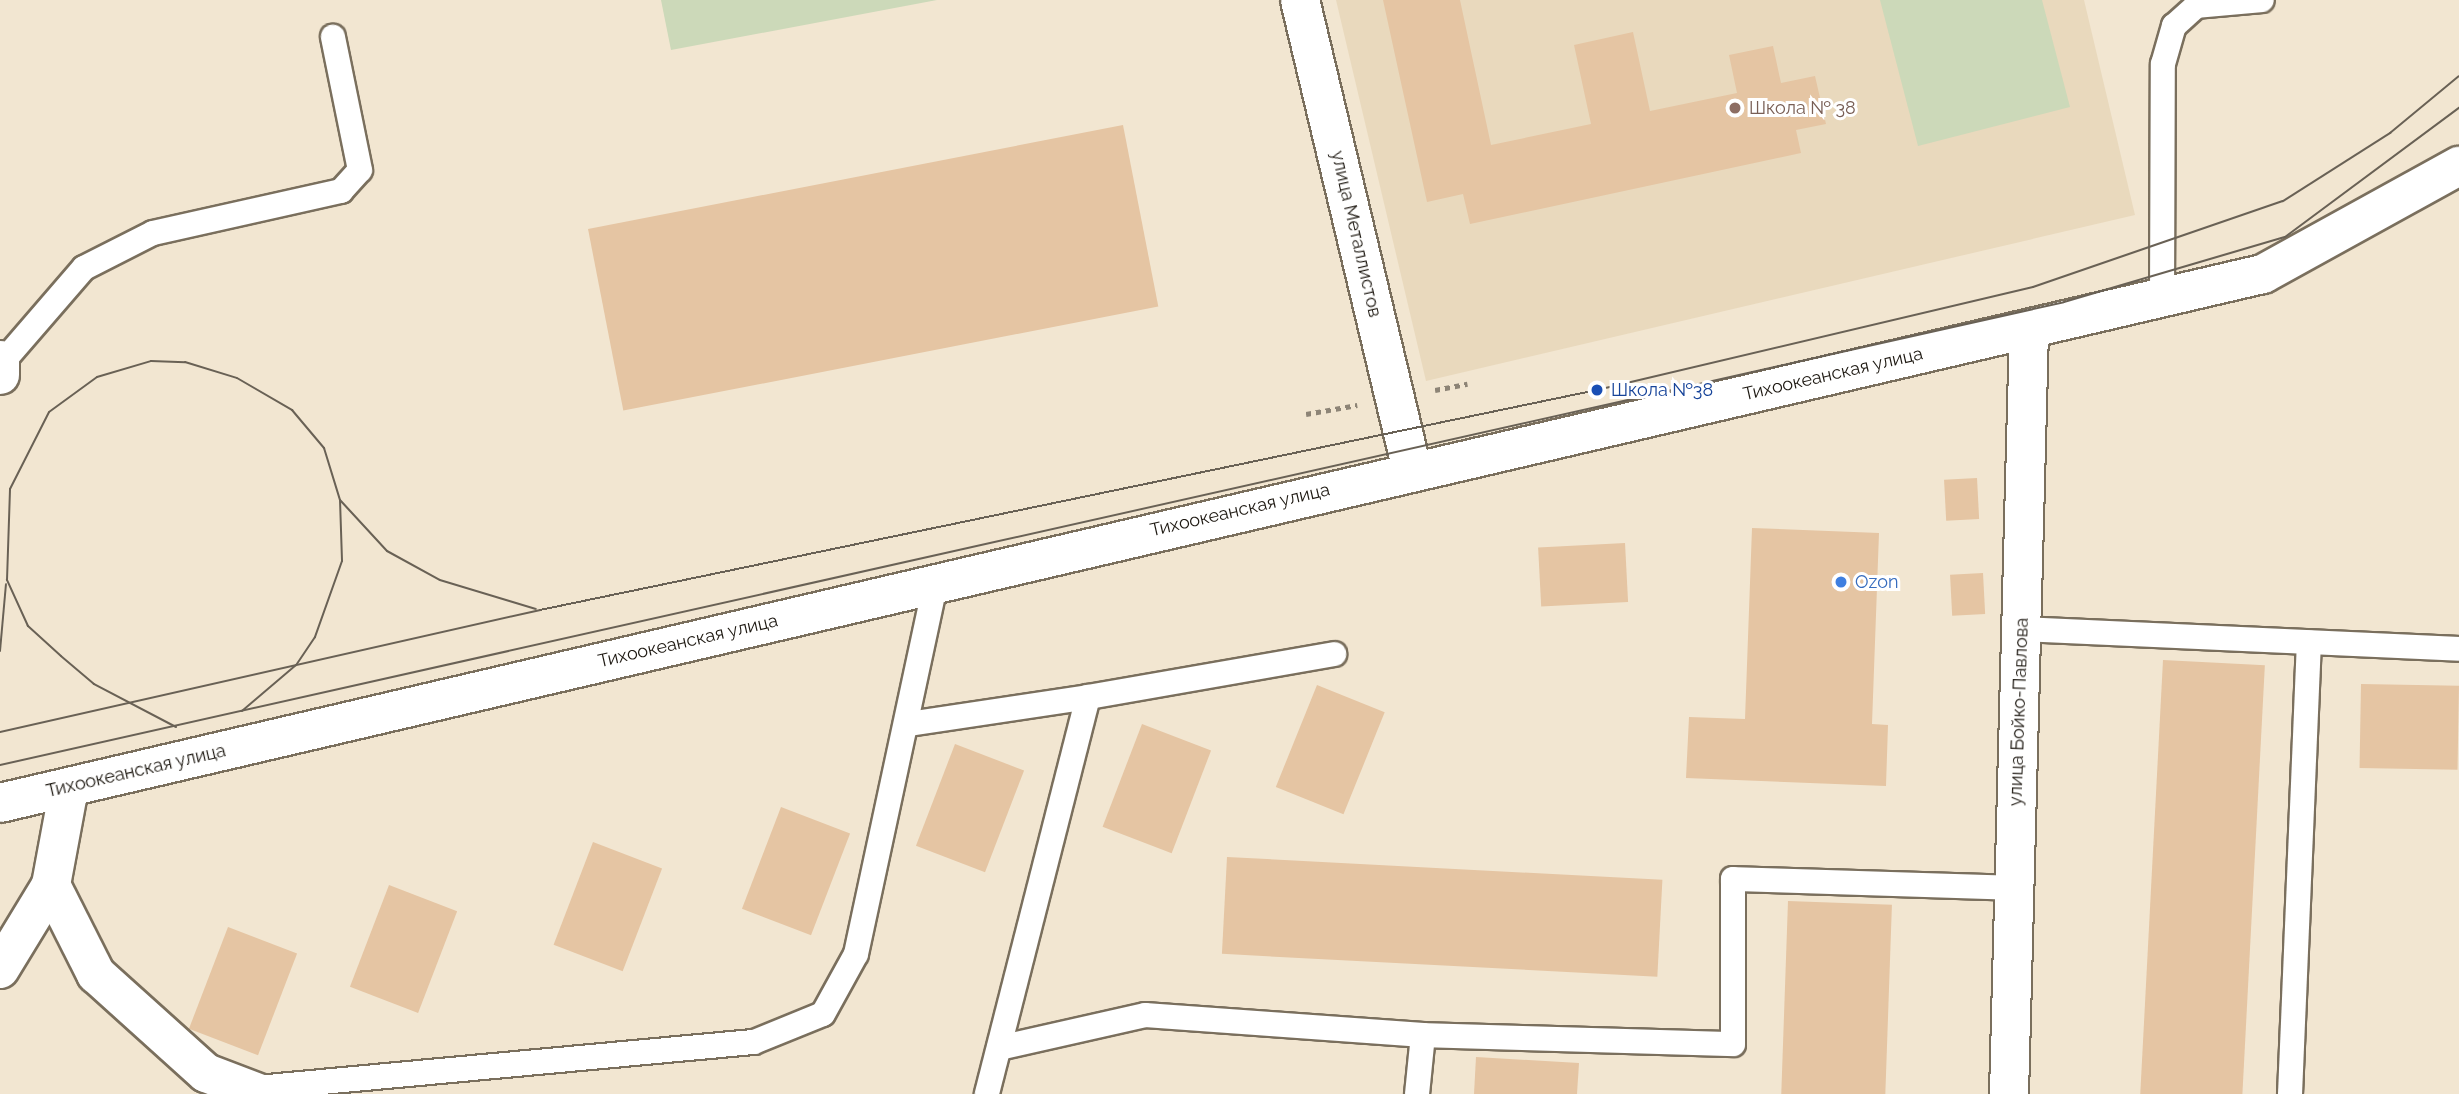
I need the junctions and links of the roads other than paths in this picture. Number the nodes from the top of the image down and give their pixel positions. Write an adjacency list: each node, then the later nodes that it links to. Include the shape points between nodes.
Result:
1 (1300, 0): 9 (main road, улица Металлистов)
2 (2258, 0): 5 (lane, via 2196,6 2174,26 2163,64)
3 (333, 37): 7 (lane, via 360,170 341,191 153,233 96,262)
4 (2459, 166): 5 (main road, Тихоокеанская улица, via 2263,274)
5 (2162, 298): 6 (main road, Тихоокеанская улица)
6 (2029, 329): 9 (main road, Тихоокеанская улица); 11 (main road, улица Бойко-Павлова)
7 (0, 362): 8 (main road)
8 (0, 375)
9 (1412, 469): 10 (main road, Тихоокеанская улица)
10 (936, 582): 16 (lane); 17 (main road, Тихоокеанская улица)
11 (2022, 629): 12 (lane); 20 (main road, улица Бойко-Павлова)
12 (2309, 642): 13 (lane); 28 (lane)
13 (2459, 649)
14 (1334, 654): 15 (lane)
15 (1088, 697): 16 (lane); 23 (lane)
16 (908, 724): 24 (lane, via 856,954 823,1014 754,1042)
17 (69, 788): 18 (main road, Тихоокеанская улица); 19 (main road)
18 (0, 803)
19 (51, 885): 21 (main road); 24 (main road, via 96,974 206,1073)
20 (2015, 888): 22 (lane, via 1733,880 1733,1044); 27 (main road, улица Бойко-Павлова)
21 (0, 970)
22 (1423, 1035): 23 (lane, via 1145,1015); 26 (lane)
23 (999, 1048): 25 (lane)
24 (259, 1091)
25 (987, 1094)
26 (1417, 1094)
27 (2010, 1094)
28 (2290, 1094)

